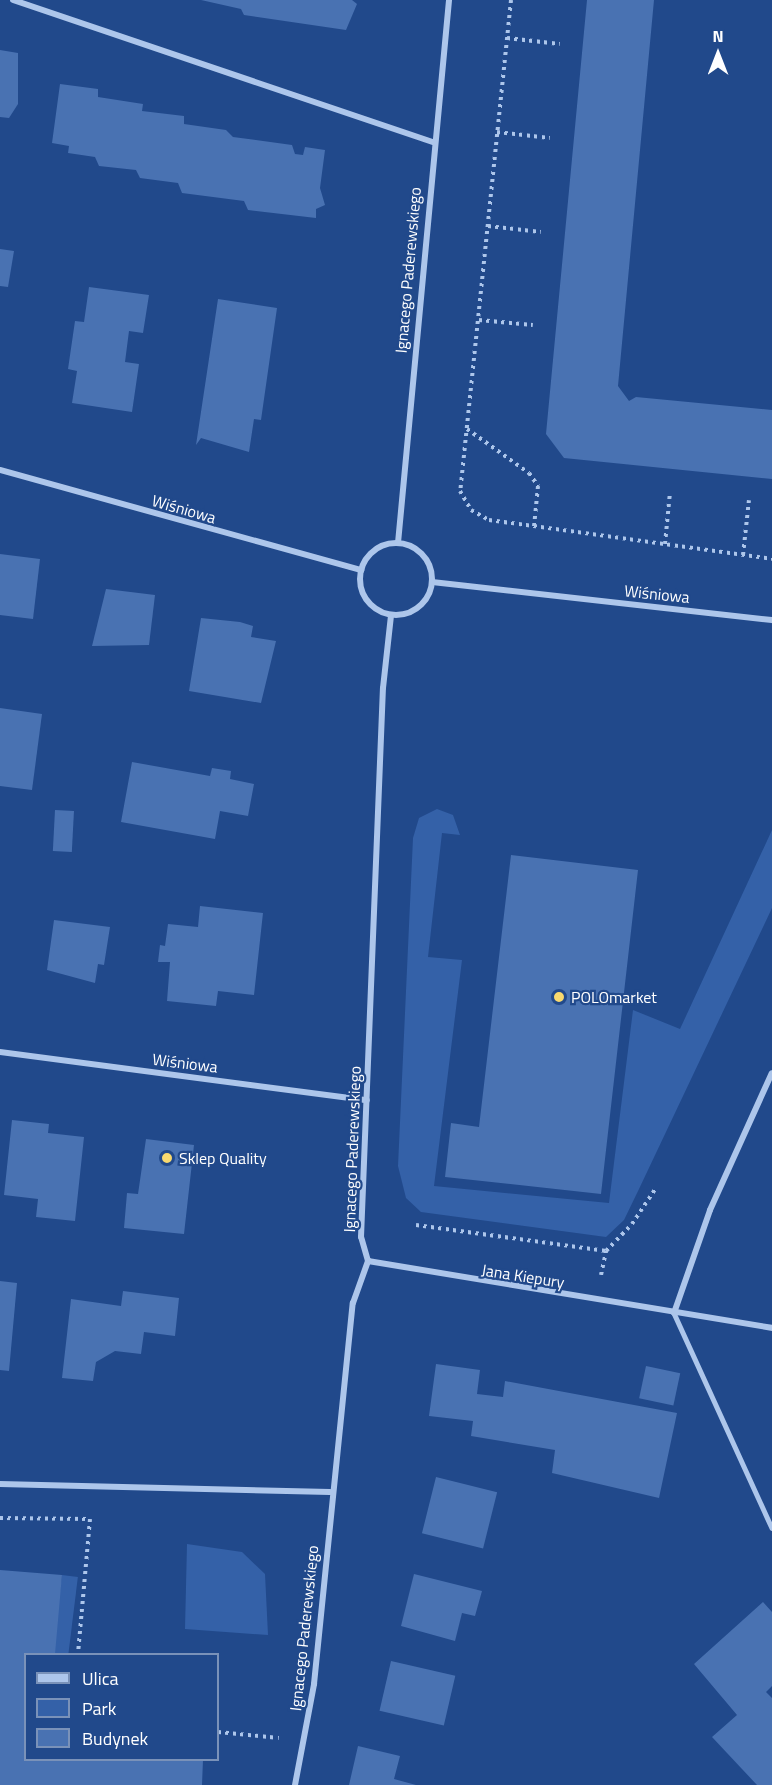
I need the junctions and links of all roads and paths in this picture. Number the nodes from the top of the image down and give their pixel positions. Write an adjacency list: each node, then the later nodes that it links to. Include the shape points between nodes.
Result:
1 (13, 0): 8 (street)
2 (449, 0): 8 (street, Ignacego Paderewskiego)
3 (511, 0): 4 (path)
4 (507, 38): 5 (path); 6 (path)
5 (560, 44)
6 (497, 132): 7 (path); 9 (path)
7 (550, 138)
8 (433, 142): 18 (street, Ignacego Paderewskiego)
9 (488, 226): 10 (path); 11 (path)
10 (541, 232)
11 (479, 320): 12 (path); 13 (path)
12 (533, 325)
13 (467, 429): 17 (path, via 534,480 538,486); 17 (path, via 460,491 471,510 489,520)
14 (0, 470): 22 (street, Wiśniowa)
15 (670, 492): 19 (path)
16 (748, 500): 20 (path)
17 (534, 526): 19 (path)
18 (398, 543): 22 (street, via 375,550); 23 (street, via 426,560)
19 (665, 544): 20 (path)
20 (743, 555): 21 (path)
21 (772, 559)
22 (361, 570): 24 (street, via 370,604)
23 (432, 582): 24 (street, via 419,607); 25 (street, Wiśniowa)
24 (391, 615): 28 (street, Ignacego Paderewskiego, via 383,687)
25 (772, 620)
26 (0, 1052): 28 (street, Wiśniowa)
27 (772, 1073): 34 (street, via 710,1209)
28 (367, 1100): 32 (street, Ignacego Paderewskiego, via 361,1237)
29 (656, 1188): 31 (path, via 632,1224)
30 (416, 1225): 31 (path)
31 (606, 1251): 33 (path)
32 (368, 1261): 34 (street, Jana Kiepury); 37 (street, Ignacego Paderewskiego, via 353,1303)
33 (600, 1282)
34 (674, 1313): 35 (street, Jana Kiepury); 39 (lane)
35 (772, 1328)
36 (0, 1484): 37 (street)
37 (330, 1492): 43 (street, Ignacego Paderewskiego, via 314,1684)
38 (0, 1518): 40 (path, via 90,1519)
39 (772, 1528)
40 (78, 1653)
41 (219, 1732): 42 (path)
42 (283, 1738)
43 (295, 1785)

